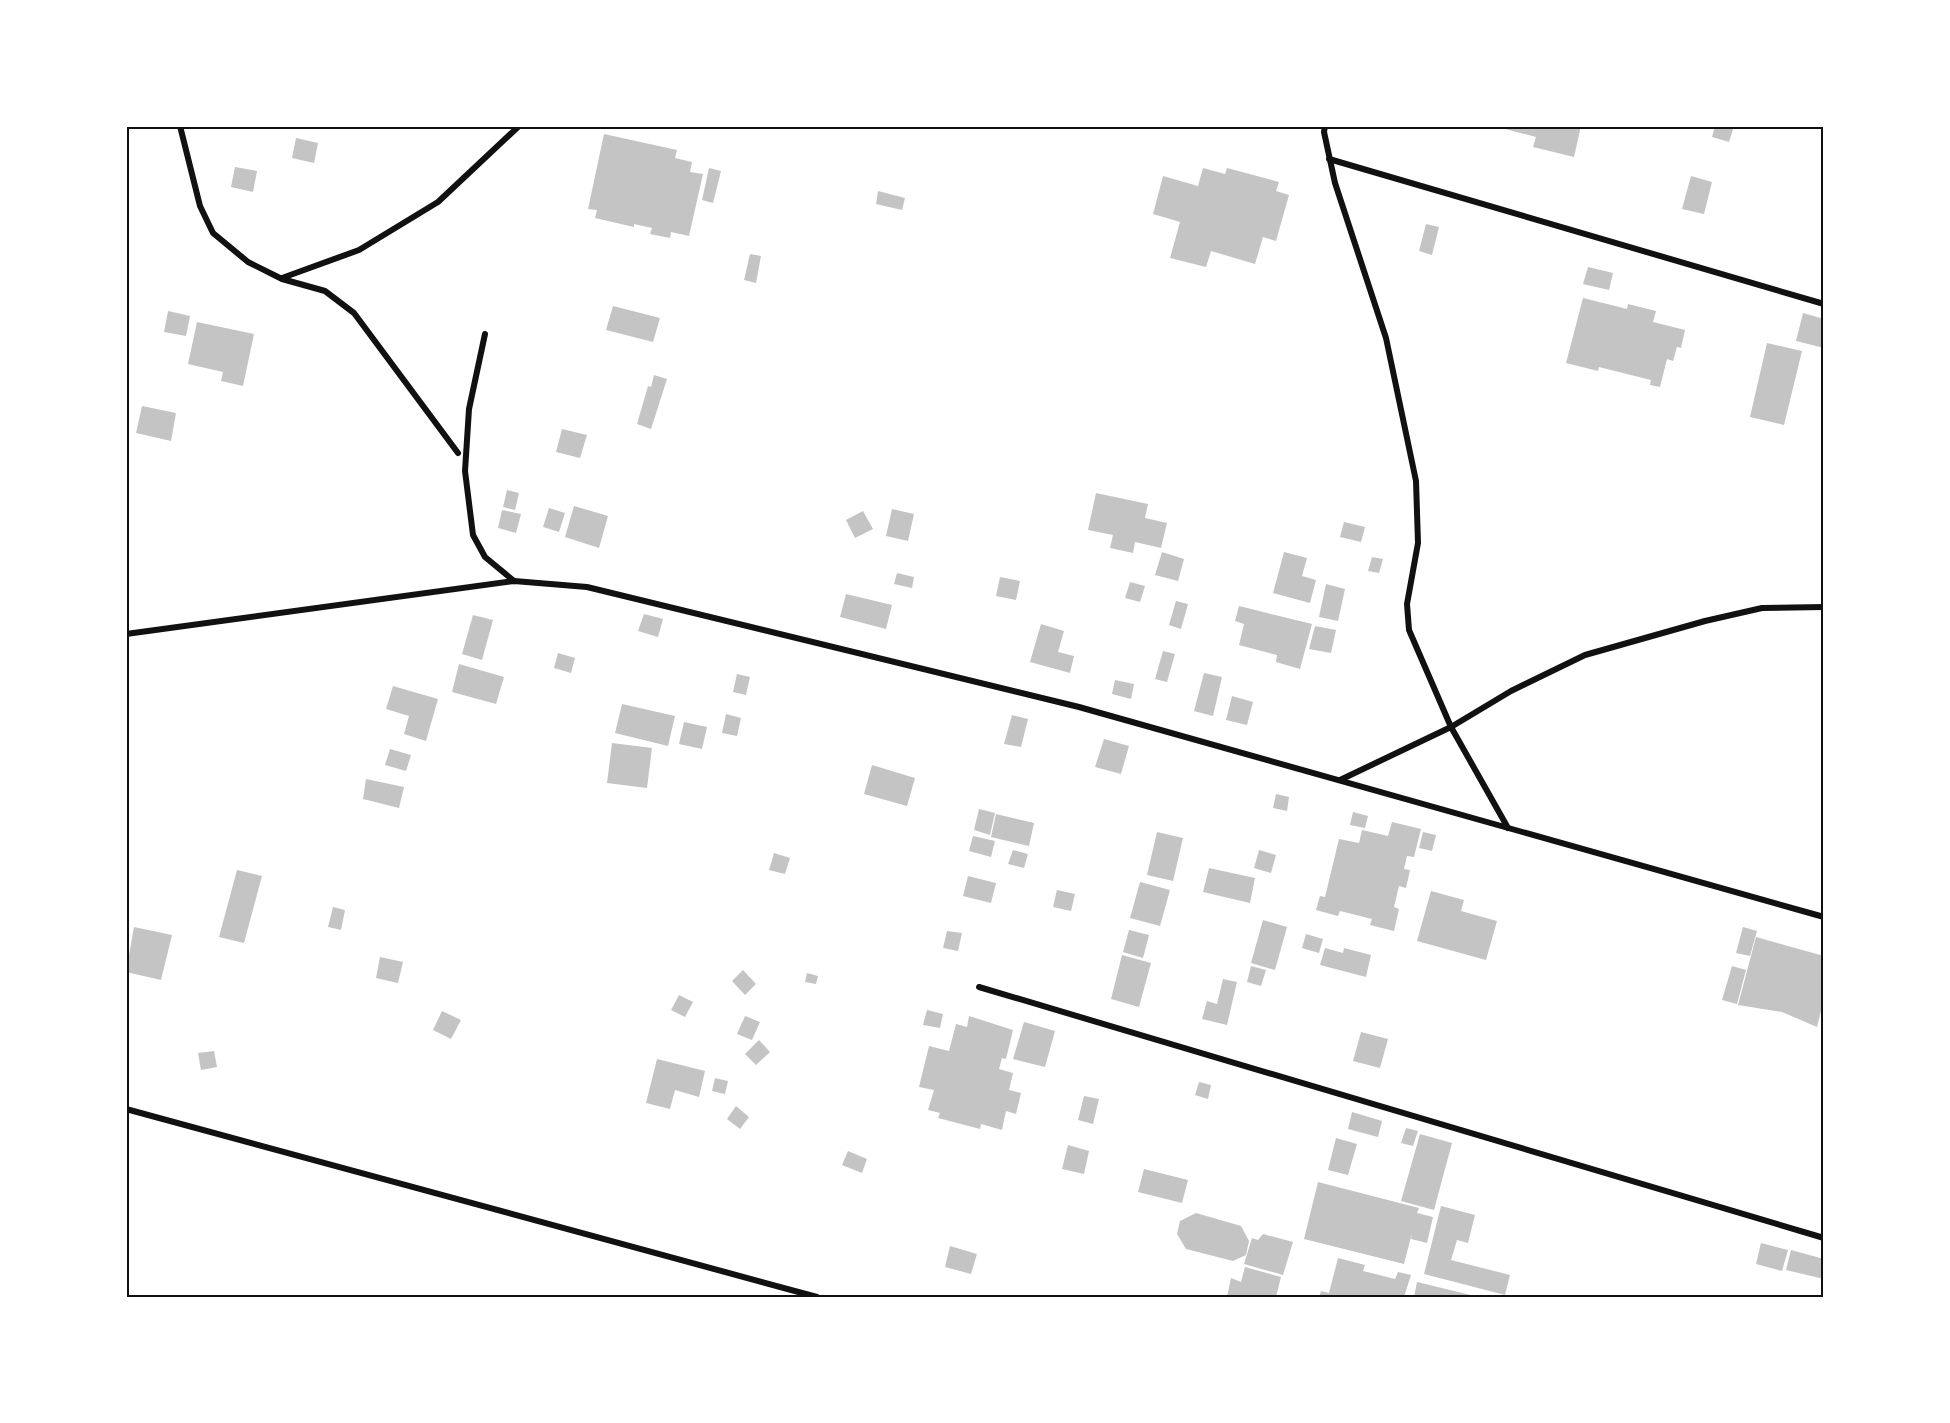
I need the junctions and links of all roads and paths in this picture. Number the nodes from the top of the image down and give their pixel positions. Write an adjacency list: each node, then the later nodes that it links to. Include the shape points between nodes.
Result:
1 (180, 126): 5 (street, via 200,206 213,233 248,262)
2 (1325, 126): 4 (street)
3 (516, 127): 5 (street, via 438,201 359,250)
4 (1329, 159): 6 (street); 12 (street, via 1386,338 1416,481 1418,543 1407,622)
5 (282, 279): 8 (street, via 326,291 354,313)
6 (1824, 304)
7 (485, 334): 9 (street, via 469,410 465,471 473,535 485,557)
8 (458, 453)
9 (514, 581): 11 (street); 13 (street, via 587,587 1079,707)
10 (1824, 608): 12 (street, via 1762,608 1585,655 1511,691)
11 (126, 634)
12 (1451, 727): 13 (street); 14 (street)
13 (1340, 781): 14 (street)
14 (1508, 828): 15 (street)
15 (1824, 917)
16 (979, 987): 18 (street)
17 (126, 1109): 19 (street)
18 (1824, 1238)
19 (817, 1297)

